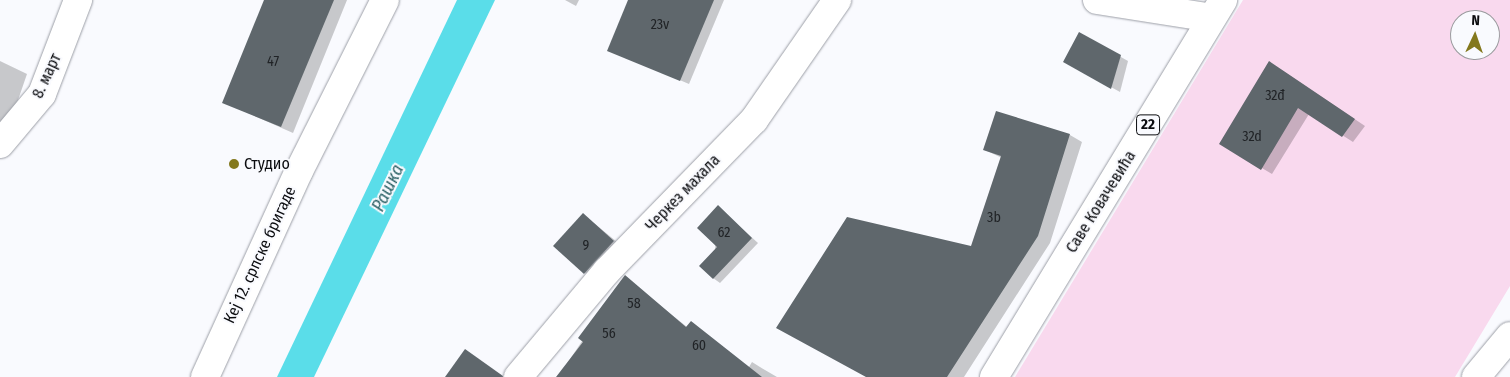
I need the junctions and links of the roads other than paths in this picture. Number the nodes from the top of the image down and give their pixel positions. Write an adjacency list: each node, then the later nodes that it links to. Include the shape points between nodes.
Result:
1 (78, 0): 6 (street, 8. март, via 42,94)
2 (385, 0): 8 (street, Кеј 12. српске бригаде, via 299,170)
3 (837, 0): 9 (street, Черкез махала, via 754,120 607,271)
4 (1097, 0): 5 (street)
5 (1217, 9): 10 (street, Саве Ковачевића / 22)
6 (0, 144)
7 (1510, 336): 11 (street)
8 (205, 377)
9 (518, 377)
10 (994, 377)
11 (1476, 377)

